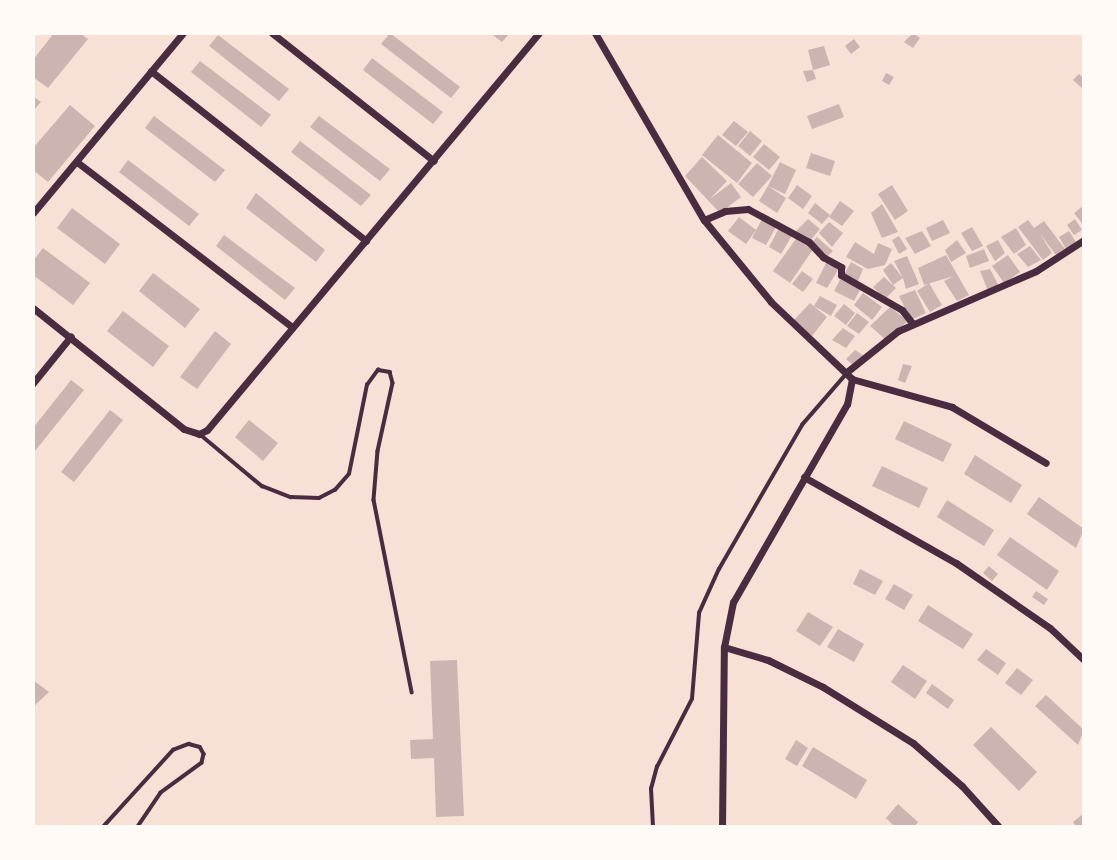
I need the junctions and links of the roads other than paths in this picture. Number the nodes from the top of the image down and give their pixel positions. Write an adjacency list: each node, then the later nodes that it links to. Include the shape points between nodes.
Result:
1 (183, 33): 5 (street)
2 (272, 33): 6 (street)
3 (539, 33): 6 (street)
4 (595, 33): 9 (street)
5 (151, 71): 7 (street); 11 (street)
6 (434, 161): 11 (street)
7 (77, 162): 8 (street); 14 (street)
8 (33, 213)
9 (704, 220): 13 (street, via 725,211 747,209 809,242 841,267 841,275 902,310); 16 (street, via 771,302)
10 (1084, 240): 13 (street, via 1036,271)
11 (366, 241): 14 (street)
12 (33, 308): 15 (street)
13 (912, 323): 16 (street)
14 (292, 327): 18 (street)
15 (71, 336): 17 (street); 18 (street, via 184,429)
16 (850, 375): 19 (street, via 952,407); 20 (street, via 848,404); 26 (lane, via 802,425 719,569 699,613 692,699 650,789)
17 (33, 383)
18 (199, 434): 23 (lane, via 262,486 291,497 319,498 335,490 349,474 367,384 375,372 390,372 392,391 378,451 374,500)
19 (1046, 463)
20 (804, 477): 21 (street, via 733,602); 22 (street, via 956,563 1050,628)
21 (724, 647): 27 (street); 28 (street, via 768,660 823,687 913,743)
22 (1084, 660)
23 (412, 692)
24 (103, 827): 25 (lane, via 173,750 189,744 200,747 202,763 161,793)
25 (138, 827)
26 (653, 827)
27 (722, 827)
28 (999, 827)

